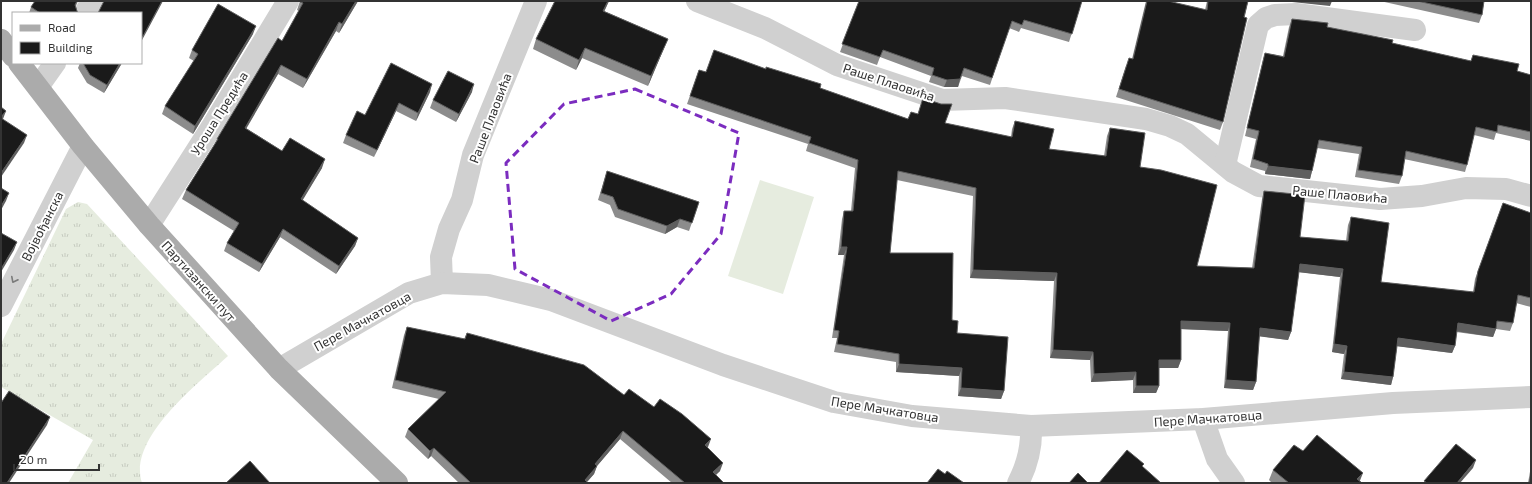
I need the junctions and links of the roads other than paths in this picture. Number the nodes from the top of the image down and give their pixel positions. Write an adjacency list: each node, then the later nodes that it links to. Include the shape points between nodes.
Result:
1 (92, 1): 5 (street)
2 (288, 1): 15 (street, Уроша Предића)
3 (536, 1): 16 (street, Раше Плаовића, via 474,155 462,200 449,229 442,257)
4 (697, 1): 13 (street, Раше Плаовића, via 765,28 837,65 942,100 1005,98 1146,119 1187,134)
5 (86, 12)
6 (1415, 30): 13 (street, via 1296,14 1266,18 1258,25)
7 (1, 40): 8 (main road)
8 (12, 55)
9 (20, 64): 11 (main road, Партизански пут)
10 (54, 64): 11 (street)
11 (38, 87): 12 (main road, Партизански пут)
12 (83, 146): 15 (main road, Партизански пут); 17 (street, Војвођанска, one-way to 17)
13 (1225, 165): 14 (street, Раше Плаовића, via 1259,186 1330,195 1380,199 1422,196 1466,188 1506,189)
14 (1531, 196)
15 (149, 225): 18 (main road, Партизански пут)
16 (442, 283): 18 (street, Пере Мачкатовца, via 409,293); 21 (street, Пере Мачкатовца, via 488,285 551,300 723,365 834,402 912,416)
17 (1, 306)
18 (279, 369): 22 (main road, Партизански пут)
19 (1531, 397): 20 (street, Пере Мачкатовца, via 1393,403)
20 (1203, 419): 21 (street, Пере Мачкатовца); 24 (street, via 1217,459)
21 (1032, 426): 23 (street, via 1028,462)
22 (397, 483)
23 (1018, 483)
24 (1234, 483)

